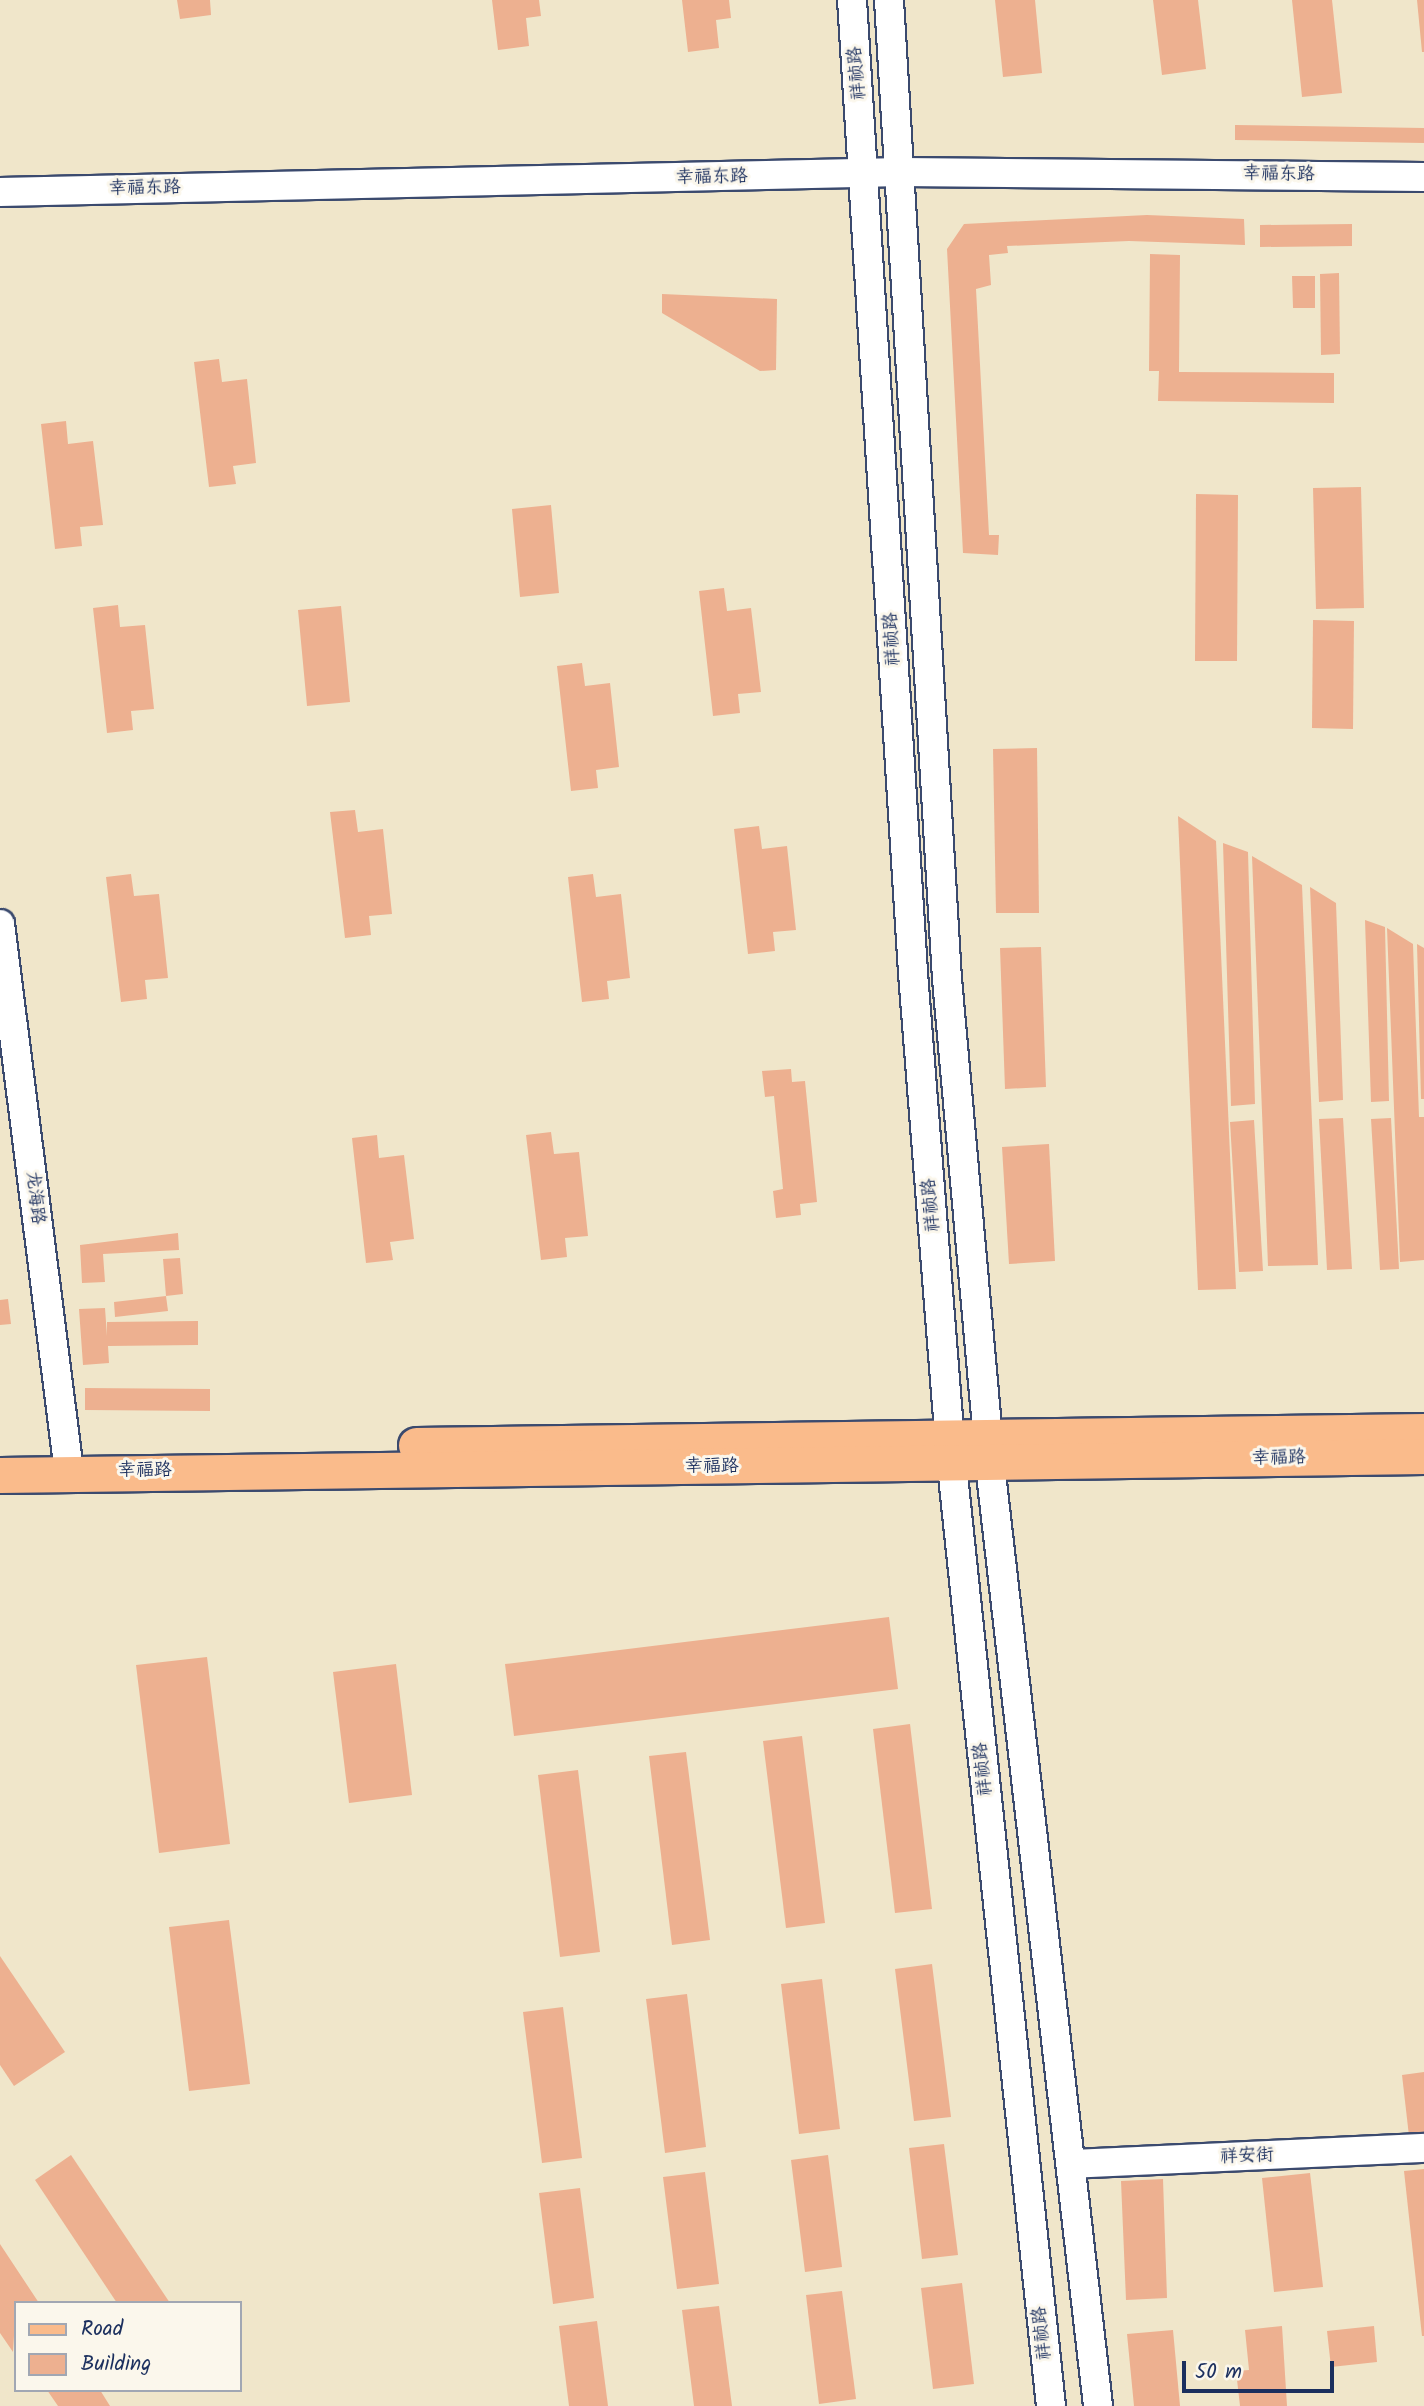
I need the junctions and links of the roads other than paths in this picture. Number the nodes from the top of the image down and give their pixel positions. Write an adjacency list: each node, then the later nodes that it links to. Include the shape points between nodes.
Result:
1 (852, 0): 4 (street, 祥祯路)
2 (889, 0): 3 (street, 祥祯路)
3 (902, 172): 4 (street, 幸福东路); 5 (street, 幸福东路); 11 (street, 祥祯路, via 947,979)
4 (866, 175): 6 (street, 幸福东路); 10 (street, 祥祯路, via 913,973)
5 (1424, 177)
6 (0, 192)
7 (0, 924): 13 (street, 龙海路)
8 (1424, 1431): 11 (main road, 幸福路)
9 (0, 1452): 13 (main road, 幸福路)
10 (951, 1452): 11 (main road, 幸福路); 13 (main road, 幸福路); 17 (street, 祥祯路)
11 (989, 1452): 12 (main road, 幸福路); 16 (street, 祥祯路)
12 (1424, 1456)
13 (67, 1460): 14 (main road, 幸福路)
14 (0, 1475)
15 (1424, 2148): 16 (street, 祥安街)
16 (1071, 2164): 18 (street, 祥祯路)
17 (1051, 2406)
18 (1098, 2406)

